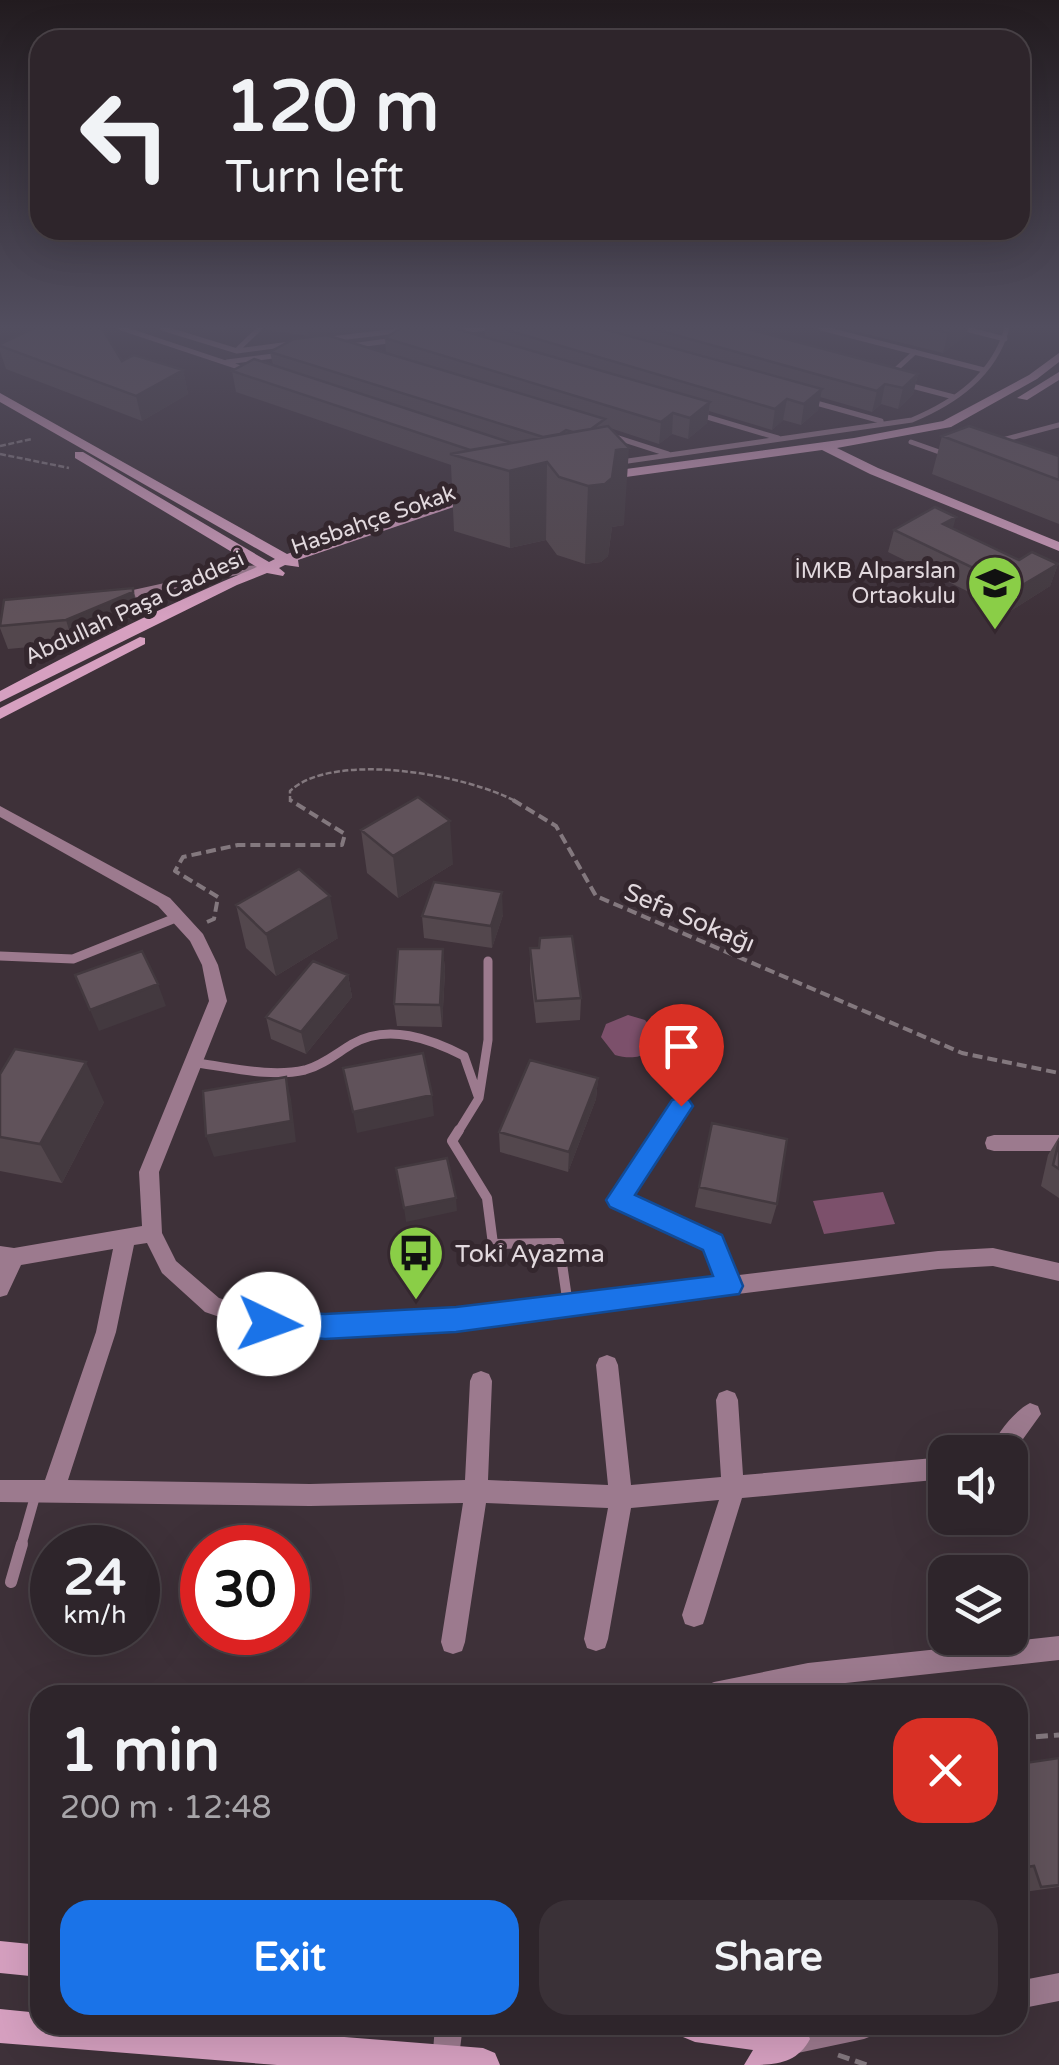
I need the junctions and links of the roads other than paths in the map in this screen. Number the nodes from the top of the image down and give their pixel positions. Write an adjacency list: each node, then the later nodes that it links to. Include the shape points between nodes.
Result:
1 (29, 424): 20 (main road)
2 (45, 424): 20 (main road)
3 (734, 424): 9 (lane)
4 (878, 424): 9 (lane)
5 (944, 424): 12 (main road)
6 (970, 424): 10 (main road)
7 (1057, 424): 11 (lane)
8 (596, 431): 13 (lane)
9 (780, 438): 13 (lane)
10 (911, 442): 12 (main road); 14 (lane)
11 (988, 445)
12 (829, 449): 16 (main road); 17 (main road); 19 (main road)
13 (671, 454): 15 (lane)
14 (956, 457)
15 (620, 462)
16 (582, 479)
17 (597, 487)
18 (488, 499): 20 (main road, Hasbahçe Sokak)
19 (1059, 546)
20 (284, 568): 21 (street, Hasbahçe Sokak); 22 (main road, Abdullah Paşa Caddesi, via 84,652); 23 (main road, Abdullah Paşa Caddesi)
21 (93, 600)
22 (0, 697)
23 (0, 714)
24 (0, 812): 25 (street, via 117,873 164,902)
25 (183, 923): 26 (lane, via 73,960); 28 (street, via 210,965 218,1001)
26 (0, 956)
27 (488, 961): 29 (lane, via 488,1040)
28 (196, 1063): 29 (lane, via 298,1072 361,1038 392,1034 439,1042 464,1056); 33 (street, via 150,1172)
29 (479, 1098): 39 (lane, via 452,1141 486,1198 493,1244 559,1243)
30 (681, 1106): 37 (lane, via 618,1200 713,1243)
31 (1059, 1142): 32 (street)
32 (994, 1143)
33 (152, 1233): 34 (street); 39 (street, via 169,1267 212,1305 269,1324 438,1320)
34 (125, 1238): 35 (street); 49 (street, via 106,1332)
35 (7, 1256): 38 (street)
36 (1059, 1272): 37 (street, via 993,1257)
37 (730, 1286): 39 (street)
38 (0, 1288)
39 (568, 1305)
40 (607, 1365): 50 (street)
41 (481, 1381): 48 (street)
42 (727, 1400): 46 (street)
43 (1030, 1414): 44 (street)
44 (1013, 1435)
45 (928, 1470): 46 (street)
46 (733, 1490): 50 (street); 52 (street)
47 (0, 1491): 49 (street)
48 (476, 1491): 49 (street); 50 (street); 54 (street)
49 (45, 1492): 51 (lane)
50 (621, 1497): 53 (street)
51 (10, 1582)
52 (694, 1615)
53 (596, 1639)
54 (453, 1642)
55 (1059, 1648): 56 (street)
56 (763, 1685)
57 (0, 1957): 58 (main road)
58 (30, 1959)
59 (1059, 1988): 60 (street)
60 (1028, 1994)
61 (0, 2026): 62 (main road)
62 (30, 2028)
63 (112, 2035): 68 (main road)
64 (448, 2035): 68 (street)
65 (765, 2035): 67 (main road)
66 (813, 2035): 67 (street)
67 (793, 2039): 70 (main road)
68 (446, 2062): 69 (main road)
69 (483, 2065)
70 (761, 2065)

